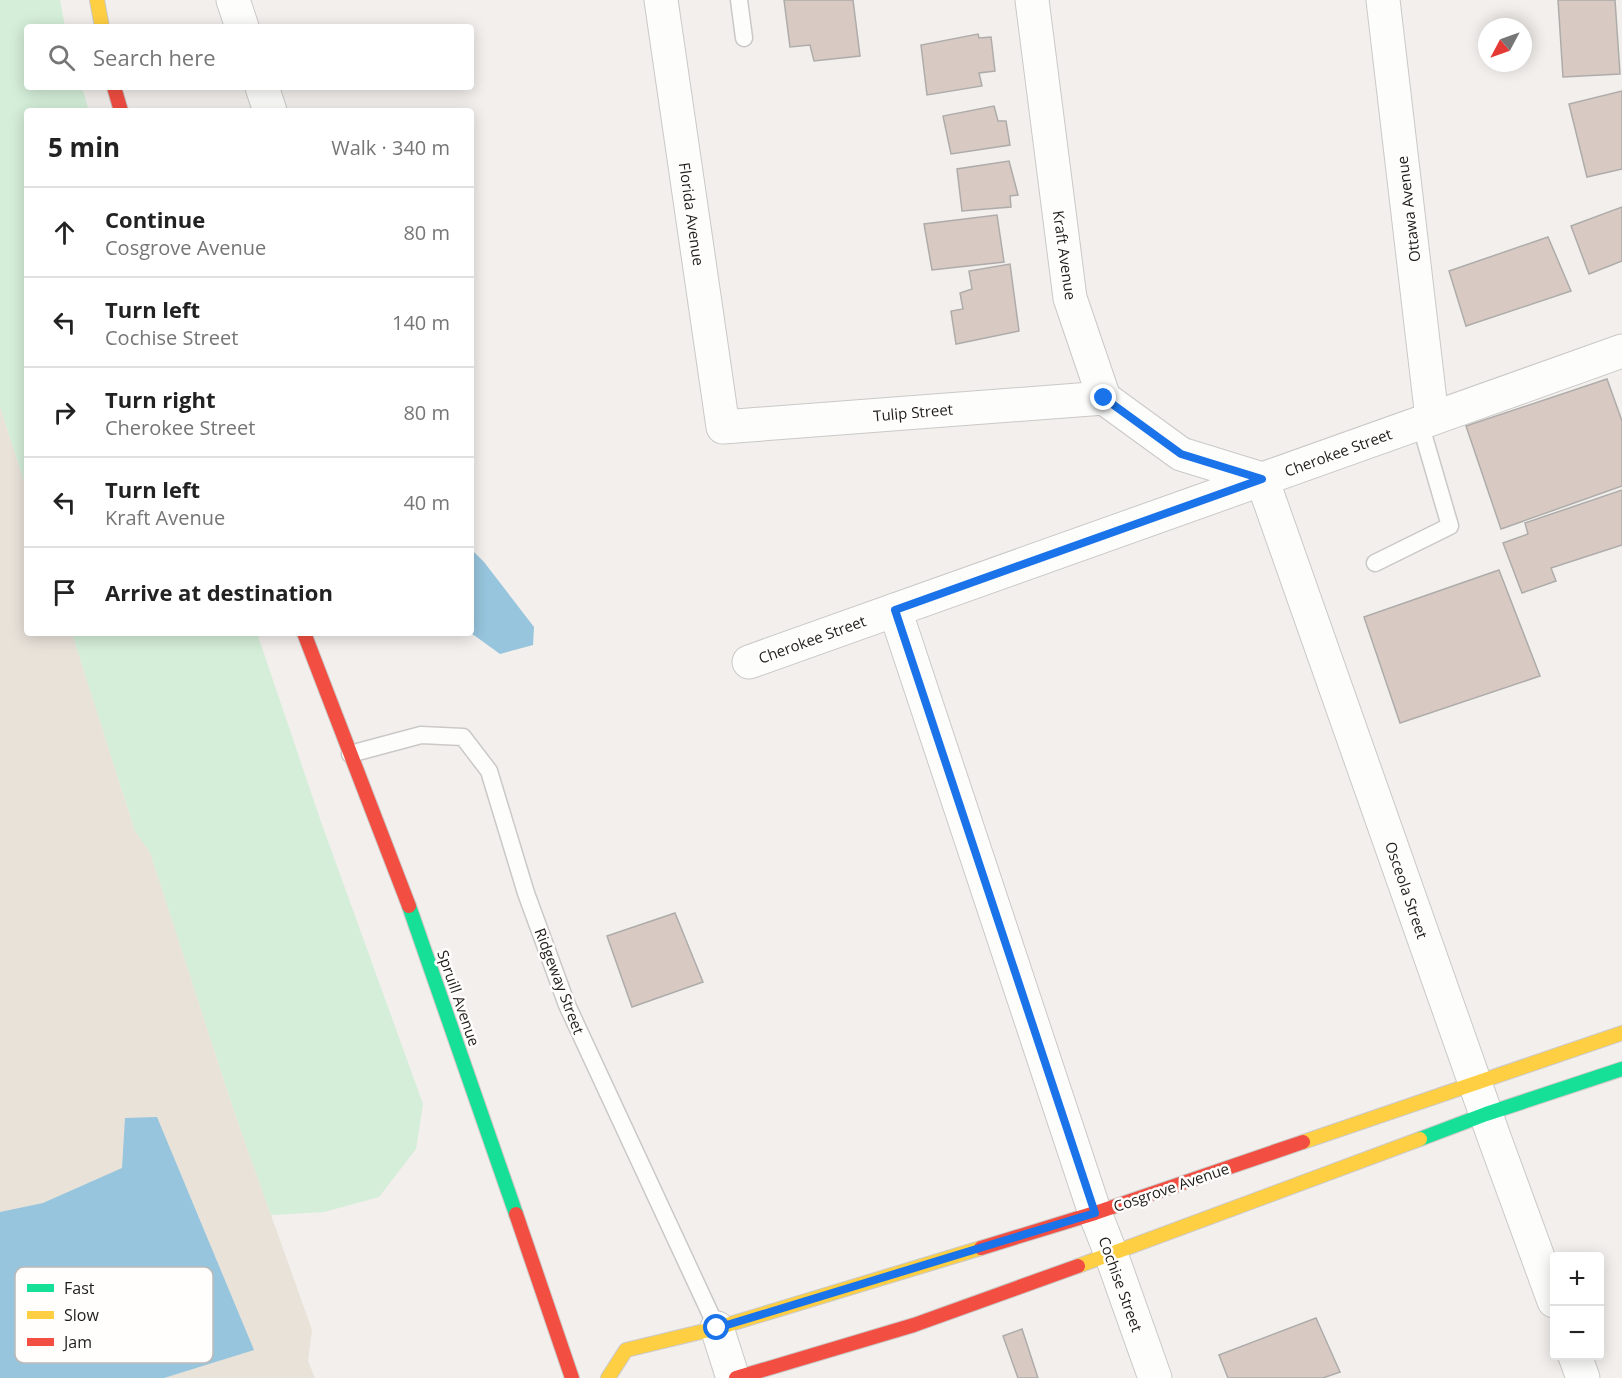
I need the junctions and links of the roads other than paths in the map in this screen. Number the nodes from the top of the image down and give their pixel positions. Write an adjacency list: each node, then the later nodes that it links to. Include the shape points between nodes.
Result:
1 (97, 0): 7 (street)
2 (233, 0): 8 (street)
3 (662, 0): 17 (street, Florida Avenue)
4 (739, 0): 9 (lane)
5 (1032, 0): 15 (street, Kraft Avenue, via 1070,298)
6 (1383, 0): 16 (street, Ottawa Avenue)
7 (101, 24)
8 (241, 24)
9 (744, 38)
10 (115, 90): 12 (street)
11 (263, 90): 13 (street)
12 (120, 108)
13 (269, 108)
14 (1622, 351): 16 (street, Cherokee Street)
15 (1104, 398): 17 (street, Tulip Street); 18 (street, via 1181,454)
16 (1426, 421): 18 (street, Cherokee Street); 19 (lane, via 1450,526)
17 (723, 428)
18 (1262, 479): 20 (street, Cherokee Street); 26 (street, Osceola Street)
19 (1375, 563)
20 (895, 610): 22 (street, Cherokee Street); 28 (street, Cochise Street)
21 (305, 636): 23 (street, Spruill Avenue)
22 (749, 662)
23 (350, 754): 31 (lane, Ridgeway Street, via 421,735 463,737 489,771 526,893 567,1005); 33 (street, Spruill Avenue, via 416,924)
24 (1622, 1033): 26 (street, Cosgrove Avenue)
25 (1622, 1069): 27 (street)
26 (1475, 1082): 27 (street, Osceola Street); 28 (street, Cosgrove Avenue)
27 (1486, 1114): 29 (street); 30 (street, Osceola Street)
28 (1095, 1213): 29 (street, Cochise Street); 31 (street, Cosgrove Avenue)
29 (1111, 1254): 35 (street, via 914,1325); 36 (street, Cochise Street)
30 (1550, 1289)
31 (717, 1328): 34 (street, Cosgrove Avenue, via 626,1350); 35 (street)
32 (1576, 1360): 37 (street)
33 (572, 1378)
34 (609, 1378)
35 (734, 1378)
36 (1155, 1378)
37 (1583, 1378)

